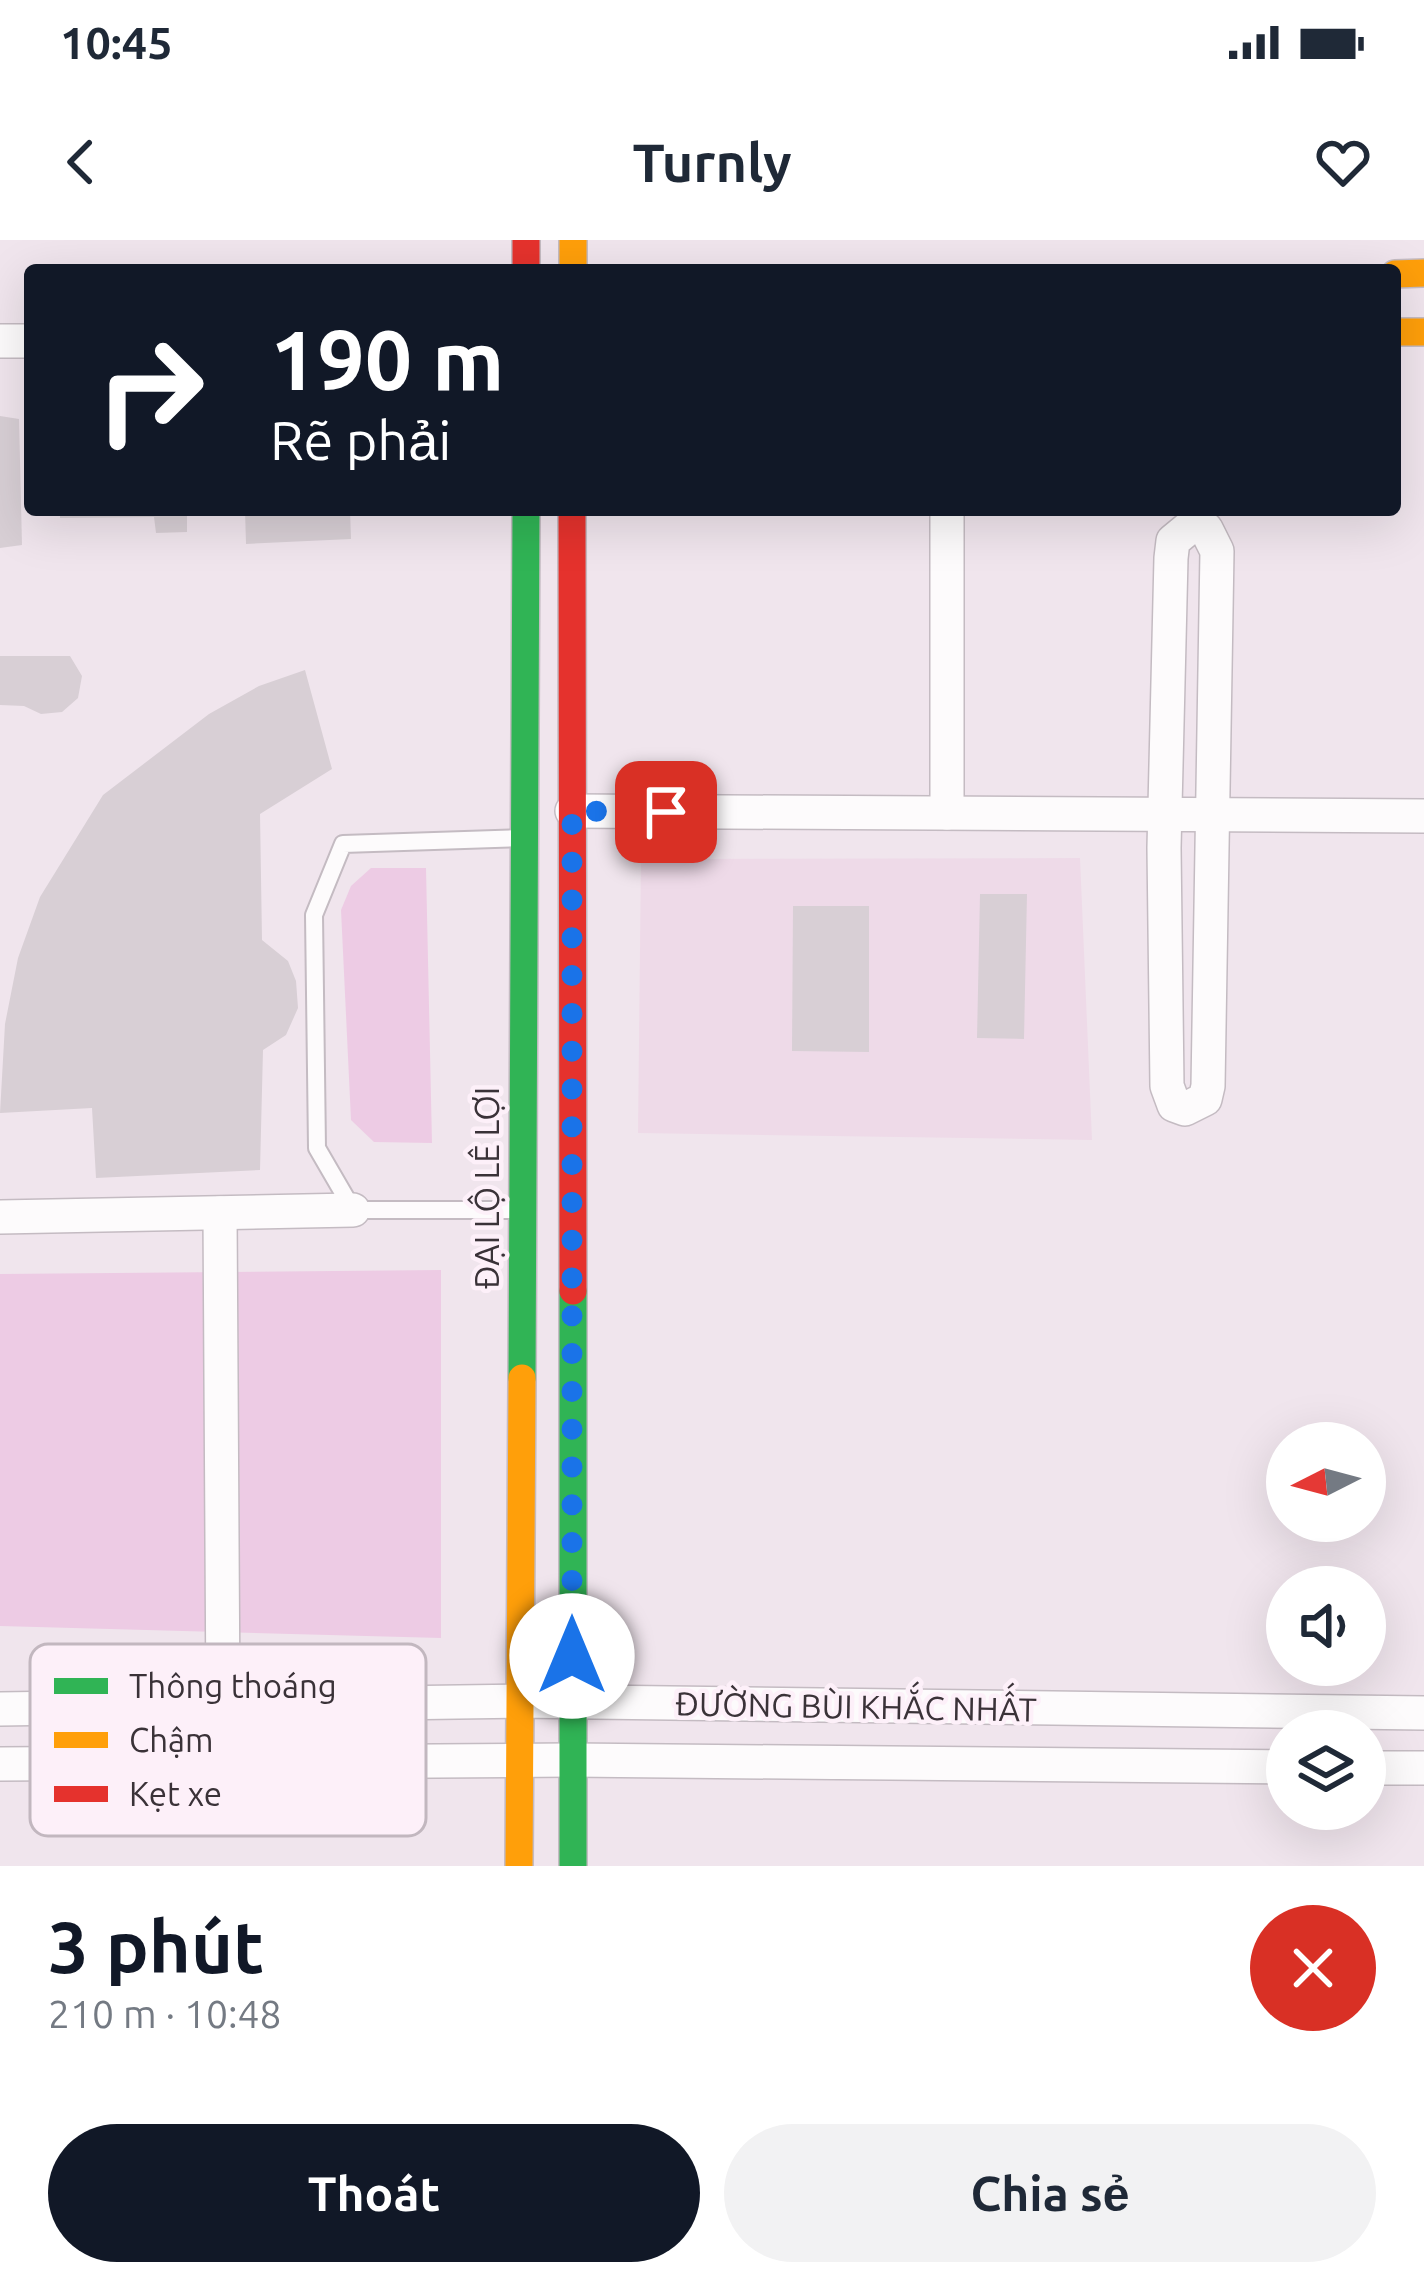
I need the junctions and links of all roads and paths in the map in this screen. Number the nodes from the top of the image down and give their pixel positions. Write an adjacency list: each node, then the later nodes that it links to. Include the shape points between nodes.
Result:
1 (526, 516): 9 (main road, ĐẠI LỘ LÊ LỢI)
2 (572, 516): 4 (main road)
3 (947, 516): 5 (street)
4 (572, 811): 5 (street); 17 (main road)
5 (947, 813): 6 (street)
6 (1166, 816): 7 (street); 7 (street, via 1173,541 1199,527 1217,551); 7 (street, via 1167,1086 1174,1105 1185,1109 1204,1100 1208,1086)
7 (1213, 816): 8 (street)
8 (1424, 816)
9 (524, 838): 10 (lane, via 343,844 314,915 317,1148); 11 (main road, ĐẠI LỘ LÊ LỢI)
10 (352, 1210): 11 (lane); 12 (street)
11 (522, 1210): 15 (main road, ĐẠI LỘ LÊ LỢI)
12 (220, 1213): 13 (street); 14 (street)
13 (0, 1217)
14 (223, 1644)
15 (519, 1701): 16 (street, ĐƯỜNG BÙI KHẮC NHẤT); 17 (street, ĐƯỜNG BÙI KHẮC NHẤT); 21 (main road, ĐẠI LỘ LÊ LỢI)
16 (426, 1702)
17 (572, 1703): 20 (street, ĐƯỜNG BÙI KHẮC NHẤT); 22 (main road)
18 (30, 1708): 19 (street, ĐƯỜNG BÙI KHẮC NHẤT)
19 (0, 1709)
20 (1424, 1713)
21 (519, 1760): 22 (street, ĐƯỜNG BÙI KHẮC NHẤT); 23 (street, ĐƯỜNG BÙI KHẮC NHẤT); 29 (main road, ĐẠI LỘ LÊ LỢI)
22 (572, 1760): 26 (street, ĐƯỜNG BÙI KHẮC NHẤT); 30 (main road)
23 (426, 1761)
24 (0, 1764): 25 (street, ĐƯỜNG BÙI KHẮC NHẤT)
25 (30, 1764)
26 (1266, 1767)
27 (1386, 1768): 28 (street)
28 (1424, 1768)
29 (519, 1866)
30 (572, 1866)

